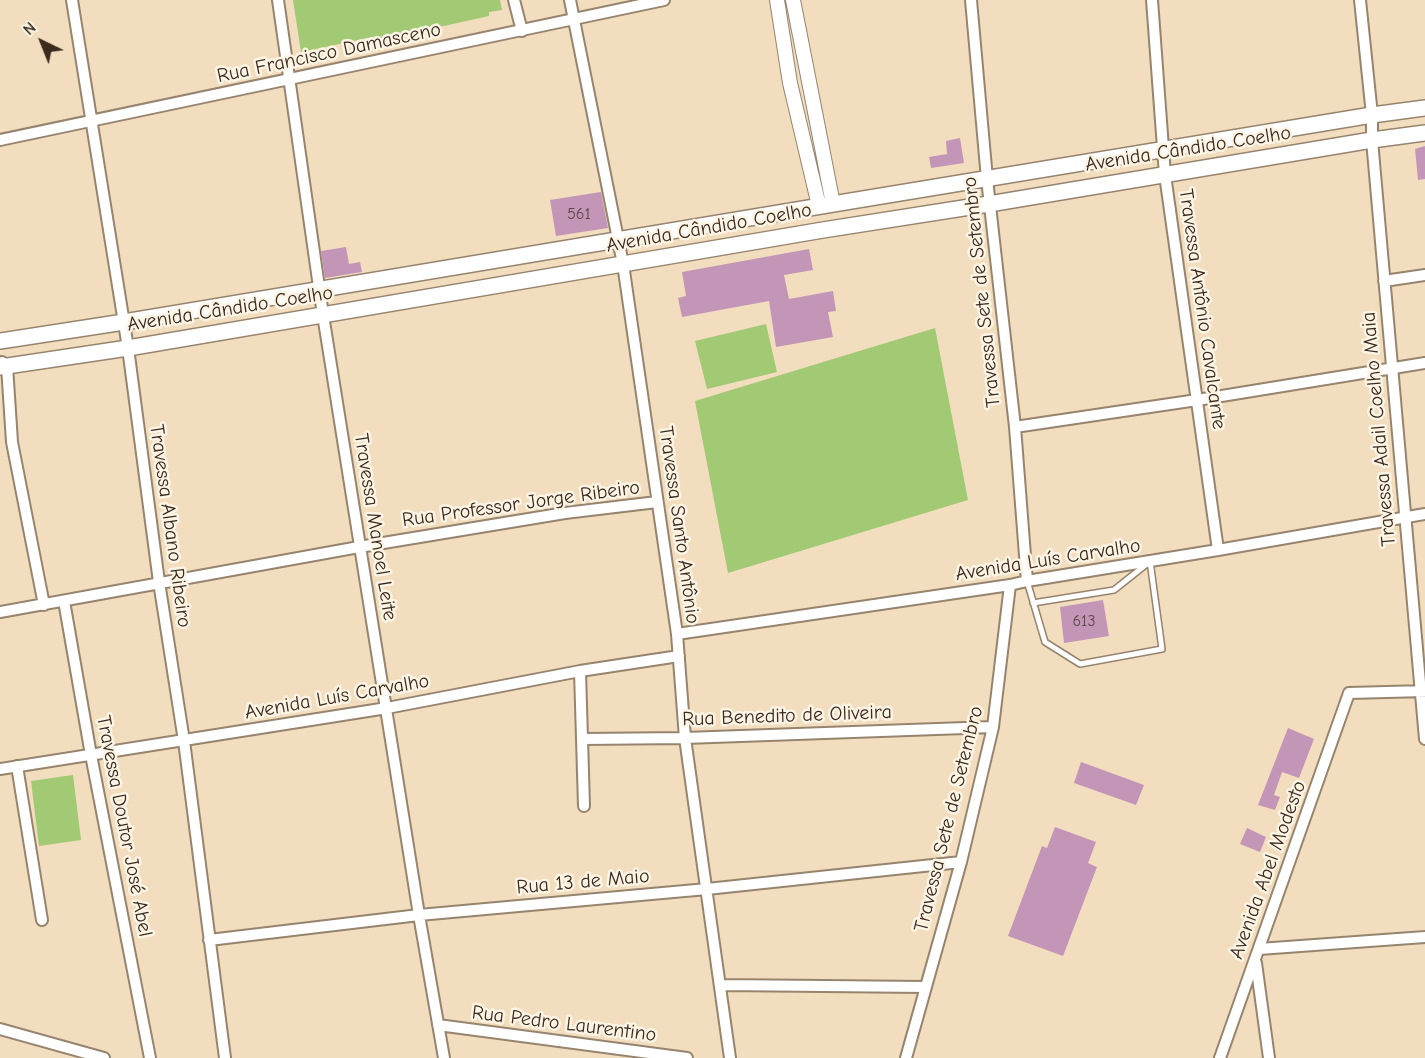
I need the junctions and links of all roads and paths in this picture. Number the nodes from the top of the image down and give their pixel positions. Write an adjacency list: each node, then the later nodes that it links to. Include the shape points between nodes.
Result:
1 (72, 0): 18 (street, Travessa Albano Ribeiro)
2 (278, 0): 13 (street, Travessa Manoel Leite)
3 (514, 0): 12 (street)
4 (570, 0): 11 (street, Travessa Santo Antônio)
5 (664, 0): 11 (street, Rua Francisco Damasceno)
6 (777, 0): 15 (street)
7 (793, 0): 14 (street)
8 (971, 0): 24 (street, Travessa Sete de Setembro)
9 (1152, 0): 22 (street, Travessa Antônio Cavalcante)
10 (1360, 0): 17 (street, Travessa Adail Coelho Maia)
11 (572, 19): 12 (street, Rua Francisco Damasceno); 27 (street, Travessa Santo Antônio)
12 (522, 31): 13 (street, Rua Francisco Damasceno)
13 (290, 79): 18 (street, Rua Francisco Damasceno); 31 (street, Travessa Manoel Leite)
14 (808, 81): 15 (street); 26 (street)
15 (790, 83): 26 (street)
16 (1425, 108): 17 (main road, Avenida Cândido Coelho)
17 (1372, 115): 21 (street, Travessa Adail Coelho Maia); 22 (main road, Avenida Cândido Coelho)
18 (91, 121): 20 (street, Rua Francisco Damasceno); 33 (street, Travessa Albano Ribeiro)
19 (1425, 133): 21 (main road, Avenida Cândido Coelho)
20 (0, 140)
21 (1372, 140): 23 (main road, Avenida Cândido Coelho); 30 (street, Travessa Adail Coelho Maia)
22 (1162, 150): 23 (street, Travessa Antônio Cavalcante); 24 (main road, Avenida Cândido Coelho)
23 (1165, 175): 25 (main road, Avenida Cândido Coelho); 39 (street, Travessa Antônio Cavalcante)
24 (987, 179): 25 (street, Travessa Sete de Setembro); 26 (main road, Avenida Cândido Coelho)
25 (990, 204): 28 (main road, Avenida Cândido Coelho); 40 (street, Travessa Sete de Setembro)
26 (826, 205): 27 (main road, Avenida Cândido Coelho)
27 (619, 241): 28 (street, Travessa Santo Antônio); 31 (main road, Avenida Cândido Coelho)
28 (623, 264): 32 (main road, Avenida Cândido Coelho); 43 (street, Travessa Santo Antônio)
29 (1425, 274): 30 (street)
30 (1384, 281): 38 (street, Travessa Adail Coelho Maia)
31 (319, 288): 32 (street, Travessa Manoel Leite); 33 (main road, Avenida Cândido Coelho)
32 (323, 315): 35 (main road, Avenida Cândido Coelho); 46 (street, Travessa Manoel Leite)
33 (124, 322): 34 (main road, Avenida Cândido Coelho); 35 (street, Travessa Albano Ribeiro)
34 (0, 341)
35 (128, 348): 37 (main road, Avenida Cândido Coelho); 50 (street, Travessa Albano Ribeiro)
36 (1425, 363): 38 (street)
37 (2, 364): 41 (street)
38 (1393, 368): 39 (street); 45 (street, Travessa Adail Coelho Maia)
39 (1197, 400): 40 (street); 47 (street, Travessa Antônio Cavalcante)
40 (1015, 427): 49 (street, Travessa Sete de Setembro)
41 (12, 442): 42 (street); 54 (street)
42 (0, 445)
43 (657, 502): 46 (street, Rua Professor Jorge Ribeiro); 56 (street, Travessa Santo Antônio)
44 (1425, 514): 45 (street, Avenida Luís Carvalho)
45 (1405, 517): 47 (street, Avenida Luís Carvalho); 59 (street, Travessa Adail Coelho Maia)
46 (359, 547): 50 (street, Rua Professor Jorge Ribeiro); 60 (street, Travessa Manoel Leite)
47 (1218, 550): 48 (street, Avenida Luís Carvalho)
48 (1150, 561): 49 (street, Avenida Luís Carvalho); 53 (lane, via 1114,590); 53 (lane, via 1161,649 1080,664 1045,642)
49 (1027, 581): 51 (street, Avenida Luís Carvalho); 53 (lane)
50 (159, 582): 52 (street, Rua Professor Jorge Ribeiro); 65 (street, Travessa Albano Ribeiro)
51 (1010, 585): 56 (street, Avenida Luís Carvalho); 61 (street, Travessa Sete de Setembro)
52 (64, 601): 54 (street, Rua Professor Jorge Ribeiro); 66 (street, Travessa Doutor José Abel)
53 (1033, 603)
54 (44, 605): 55 (street, Rua Professor Jorge Ribeiro)
55 (0, 612)
56 (676, 634): 57 (street, Travessa Santo Antônio)
57 (679, 656): 58 (street, Avenida Luís Carvalho); 62 (street, Travessa Santo Antônio)
58 (580, 671): 60 (street, Avenida Luís Carvalho); 63 (street)
59 (1423, 691): 64 (street, Travessa Adail Coelho Maia); 76 (street, Avenida Abel Modesto, via 1349,693)
60 (387, 708): 65 (street, Avenida Luís Carvalho); 72 (street, Travessa Manoel Leite)
61 (993, 727): 62 (street, Rua Benedito de Oliveira); 70 (street, Travessa Sete de Setembro)
62 (685, 738): 63 (street, Rua Benedito de Oliveira); 71 (street, Travessa Santo Antônio)
63 (583, 739): 69 (street)
64 (1425, 739)
65 (184, 741): 66 (street, Avenida Luís Carvalho); 75 (street, Travessa Albano Ribeiro)
66 (91, 755): 67 (street, Avenida Luís Carvalho); 83 (street, Travessa Doutor José Abel)
67 (17, 766): 68 (street, Avenida Luís Carvalho); 73 (street)
68 (0, 769)
69 (584, 806)
70 (961, 862): 71 (street, Rua 13 de Maio); 78 (street, Travessa Sete de Setembro)
71 (708, 889): 72 (street, Rua 13 de Maio); 77 (street, Travessa Santo Antônio)
72 (419, 915): 75 (street, Rua 13 de Maio); 79 (street, Travessa Manoel Leite)
73 (42, 920)
74 (1425, 937): 76 (street)
75 (209, 940): 84 (street, Travessa Albano Ribeiro)
76 (1257, 954): 89 (street, Avenida Abel Modesto); 90 (street)
77 (722, 986): 78 (street); 87 (street, Travessa Santo Antônio)
78 (925, 987): 88 (street, Travessa Sete de Setembro)
79 (438, 1025): 85 (street, Travessa Manoel Leite); 86 (street, Rua Pedro Laurentino)
80 (0, 1029): 81 (street)
81 (71, 1053): 82 (street)
82 (104, 1058)
83 (150, 1058)
84 (225, 1058)
85 (444, 1058)
86 (687, 1058)
87 (730, 1058)
88 (906, 1058)
89 (1220, 1058)
90 (1269, 1058)

